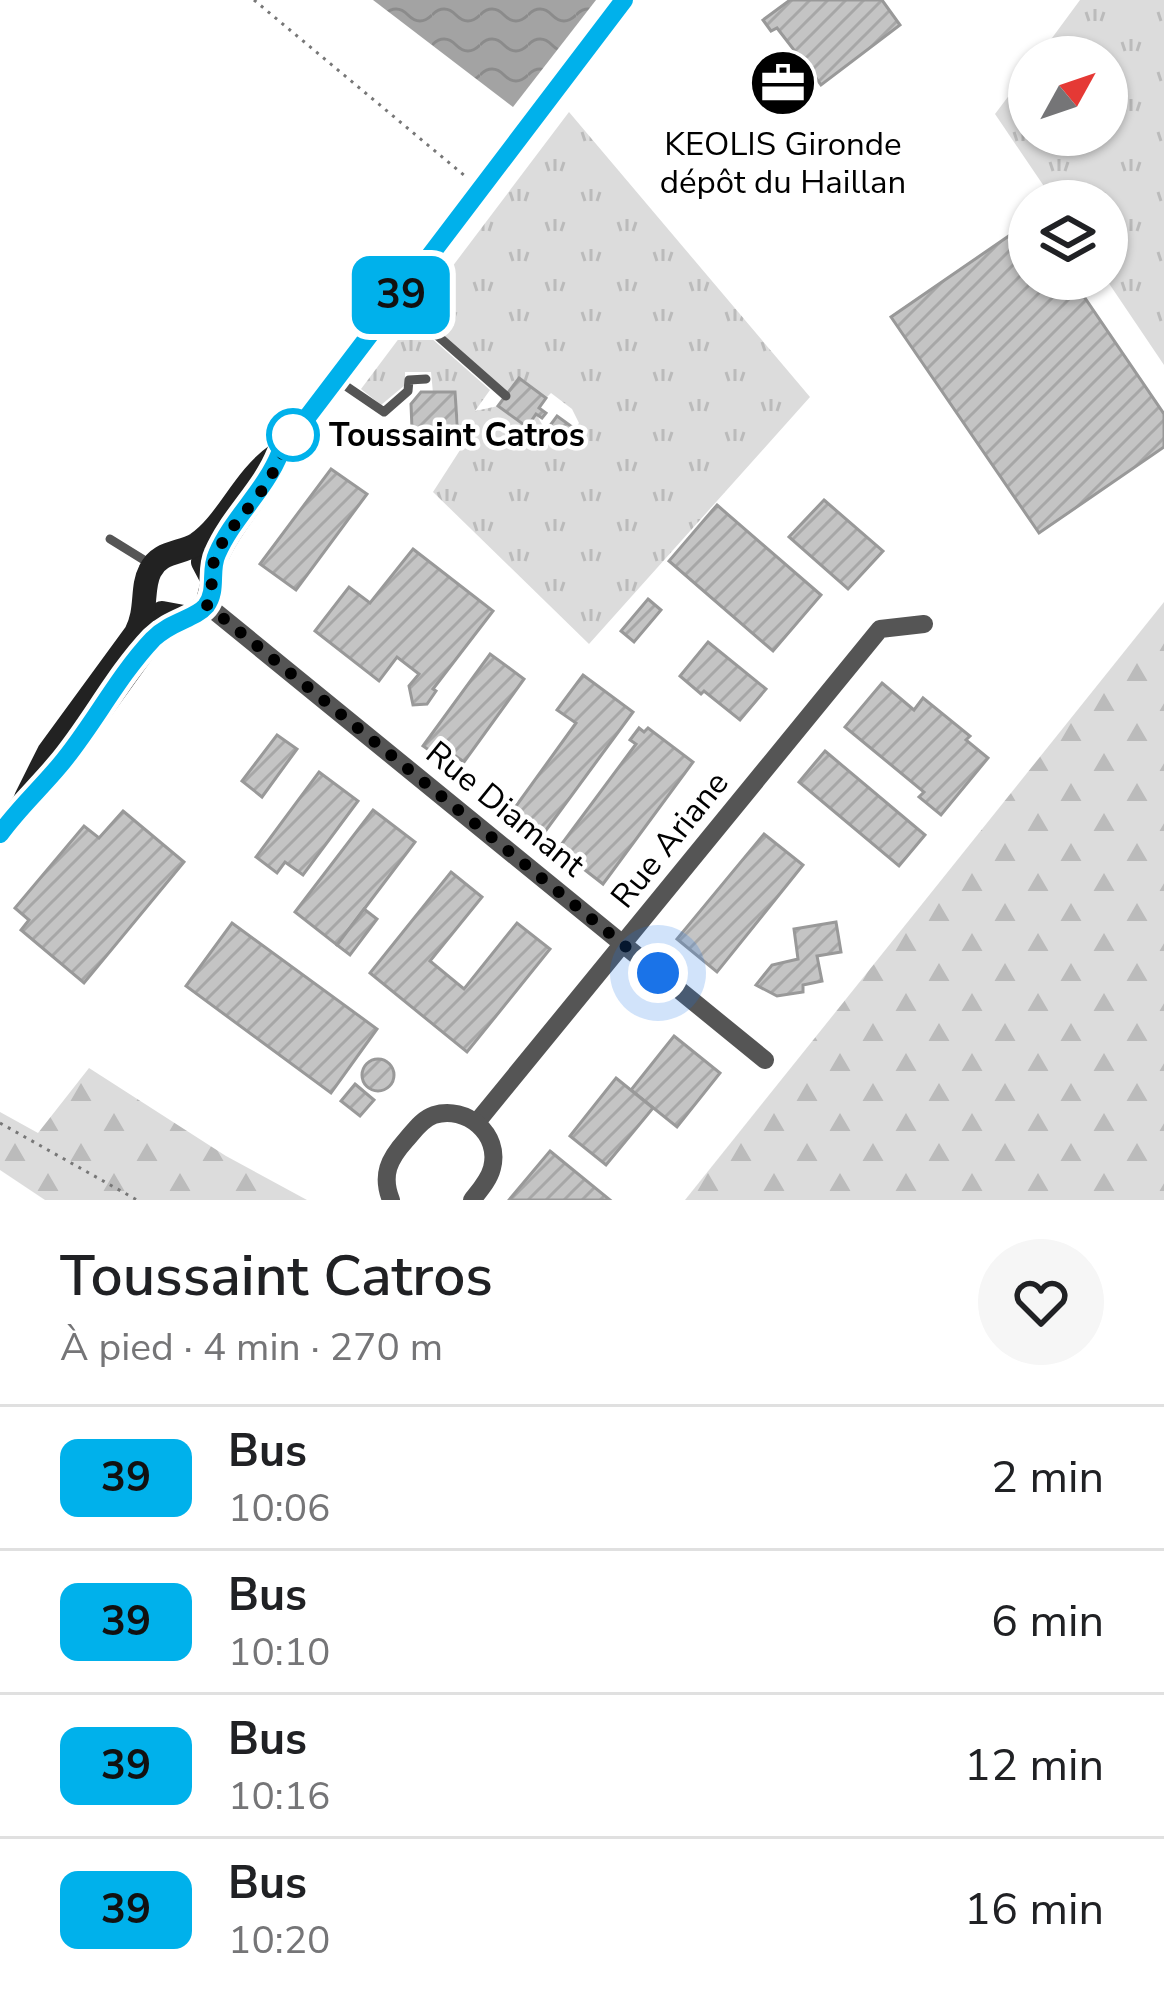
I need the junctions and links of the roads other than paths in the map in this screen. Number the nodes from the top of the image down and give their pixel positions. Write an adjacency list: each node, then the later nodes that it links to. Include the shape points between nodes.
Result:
1 (625, 0): 2 (street)
2 (397, 300): 3 (street); 5 (lane)
3 (337, 380): 4 (lane, via 384,412 409,380); 6 (street)
4 (426, 380)
5 (506, 396)
6 (280, 453): 8 (street, via 256,470 210,532); 10 (street)
7 (110, 539): 9 (lane)
8 (180, 552): 9 (street); 10 (street)
9 (152, 566): 11 (street)
10 (211, 573): 12 (street)
11 (147, 594): 13 (street, via 158,611); 15 (street, via 136,633 49,752)
12 (207, 605): 13 (street); 17 (street, Rue Diamant)
13 (178, 619): 15 (street, via 149,643)
14 (924, 624): 17 (street, Rue Ariane, via 880,629)
15 (26, 798): 16 (street)
16 (0, 834)
17 (623, 944): 18 (street, Rue Diamant); 19 (street, Rue Ariane)
18 (765, 1060)
19 (478, 1122): 20 (street, via 456,1113 421,1123 387,1167); 21 (street, via 494,1155)
20 (391, 1200)
21 (472, 1200)

